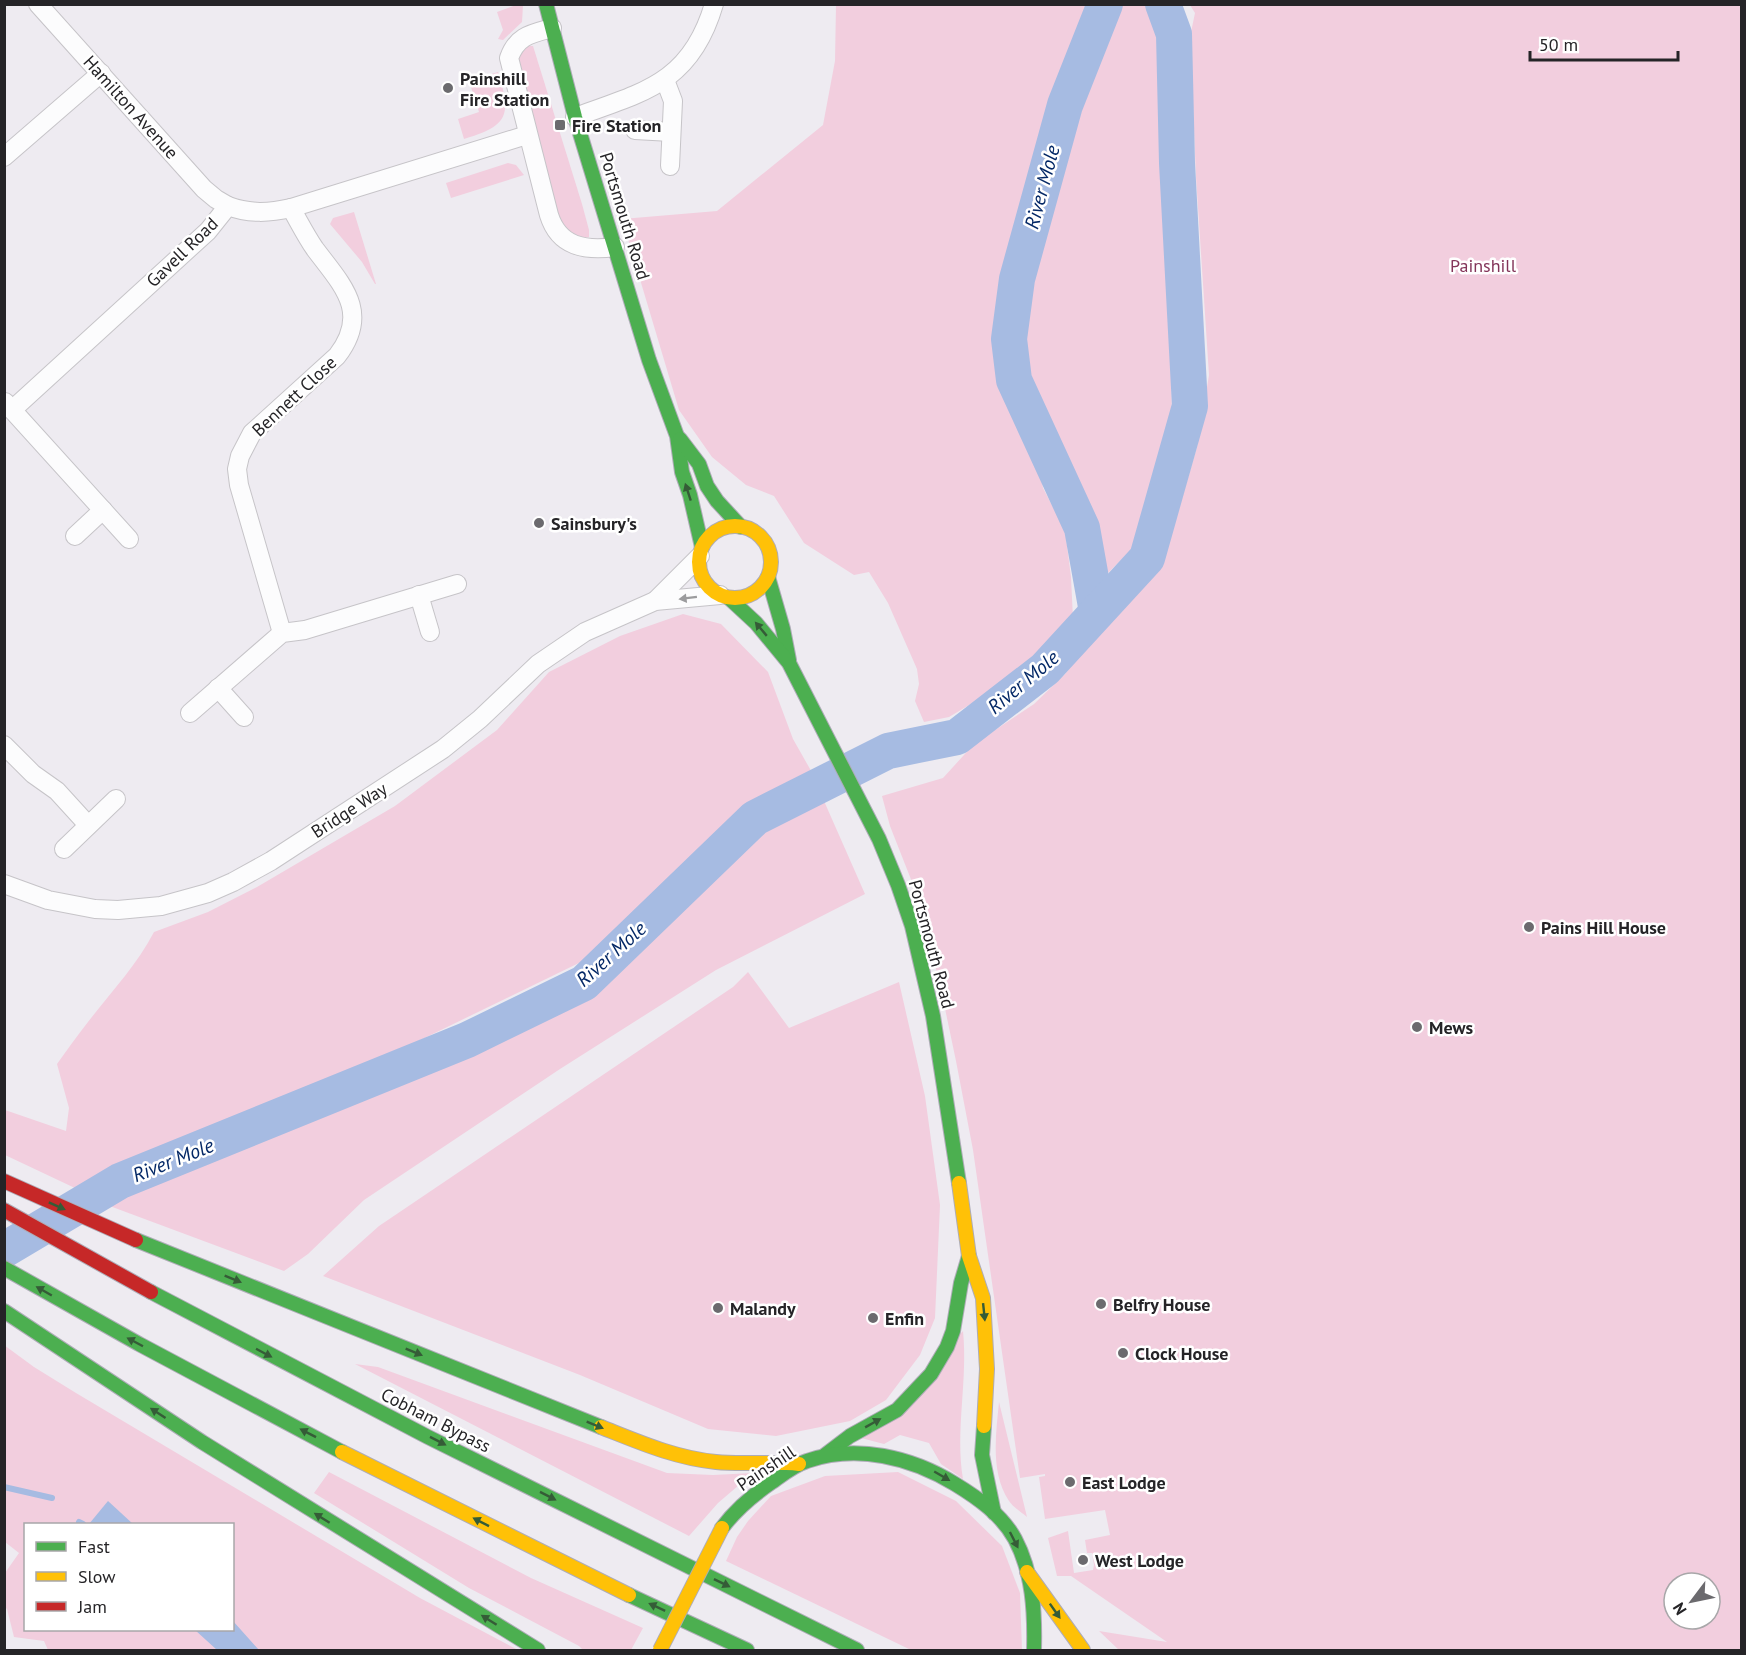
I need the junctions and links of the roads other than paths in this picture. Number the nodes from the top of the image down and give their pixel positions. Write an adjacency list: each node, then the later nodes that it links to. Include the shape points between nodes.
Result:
1 (38, 4): 5 (street, Hamilton Avenue)
2 (546, 4): 4 (main road, Portsmouth Road)
3 (714, 4): 6 (street, via 700,39)
4 (552, 28): 7 (main road, Portsmouth Road); 10 (street, via 523,38 508,58)
5 (101, 73): 11 (street); 13 (street, Hamilton Avenue, via 204,189)
6 (665, 80): 7 (street, via 642,93); 9 (street, via 673,101)
7 (575, 117): 15 (main road, Portsmouth Road)
8 (635, 130): 9 (street)
9 (671, 132): 12 (street)
10 (527, 135): 14 (street, Gavell Road); 15 (street, via 557,232 589,249)
11 (4, 157)
12 (669, 166)
13 (228, 206): 14 (street, Gavell Road, via 259,213); 16 (street, Gavell Road, via 208,231)
14 (291, 208): 29 (street, Bennett Close, via 306,236 346,290 352,326 337,356 252,433 237,469 242,502)
15 (615, 247): 17 (main road, Portsmouth Road)
16 (8, 406): 18 (street)
17 (677, 436): 19 (main road, Portsmouth Road, via 699,464 717,501); 22 (main road, Portsmouth Road, one-way to 17)
18 (103, 510): 20 (street); 21 (street)
19 (741, 526): 22 (main road, via 714,533); 23 (main road, via 758,534 769,549)
20 (75, 536)
21 (129, 539)
22 (701, 552): 26 (main road, via 699,566 706,583); 27 (street, Bridge Way)
23 (768, 577): 26 (main road, via 748,596); 30 (main road, Portsmouth Road)
24 (457, 584): 25 (street)
25 (419, 595): 28 (street); 29 (street, via 305,630)
26 (725, 596): 27 (street, Bridge Way, one-way to 27); 30 (main road, Portsmouth Road, one-way to 26, via 756,623)
27 (655, 601): 38 (street, Bridge Way, via 601,624 559,649 443,749 233,882 188,900 118,910 48,900)
28 (430, 632)
29 (282, 633): 31 (street)
30 (789, 663): 41 (main road, Portsmouth Road, via 879,839 902,895 927,985)
31 (218, 688): 32 (street); 33 (street)
32 (190, 713)
33 (244, 717)
34 (4, 745): 36 (street, via 57,791)
35 (116, 799): 36 (street)
36 (88, 825): 37 (street)
37 (64, 849)
38 (4, 884)
39 (4, 1181): 45 (main road, one-way to 45, via 114,1231 653,1448 682,1457 728,1463)
40 (4, 1210): 51 (main road, Cobham Bypass, one-way to 51, via 308,1376)
41 (969, 1256): 44 (main road, Portsmouth Road, one-way to 41, via 897,1410 931,1374 953,1331); 46 (main road, Portsmouth Road, one-way to 46, via 983,1298 986,1324 982,1455)
42 (4, 1268): 50 (main road, one-way to 42, via 551,1558 292,1426)
43 (4, 1311): 48 (main road, one-way to 43, via 280,1492)
44 (825, 1455): 45 (main road, Painshill); 46 (main road, Painshill, one-way to 46, via 866,1454 913,1462 945,1477)
45 (799, 1464): 49 (main road, Painshill, bridge, via 760,1490 730,1517)
46 (994, 1513): 47 (main road, Painshill, one-way to 47, via 1015,1540)
47 (1027, 1572): 52 (main road, Painshill, via 1034,1609); 53 (main road, one-way to 53)
48 (538, 1650)
49 (660, 1650)
50 (747, 1650)
51 (857, 1650)
52 (1034, 1650)
53 (1083, 1650)

